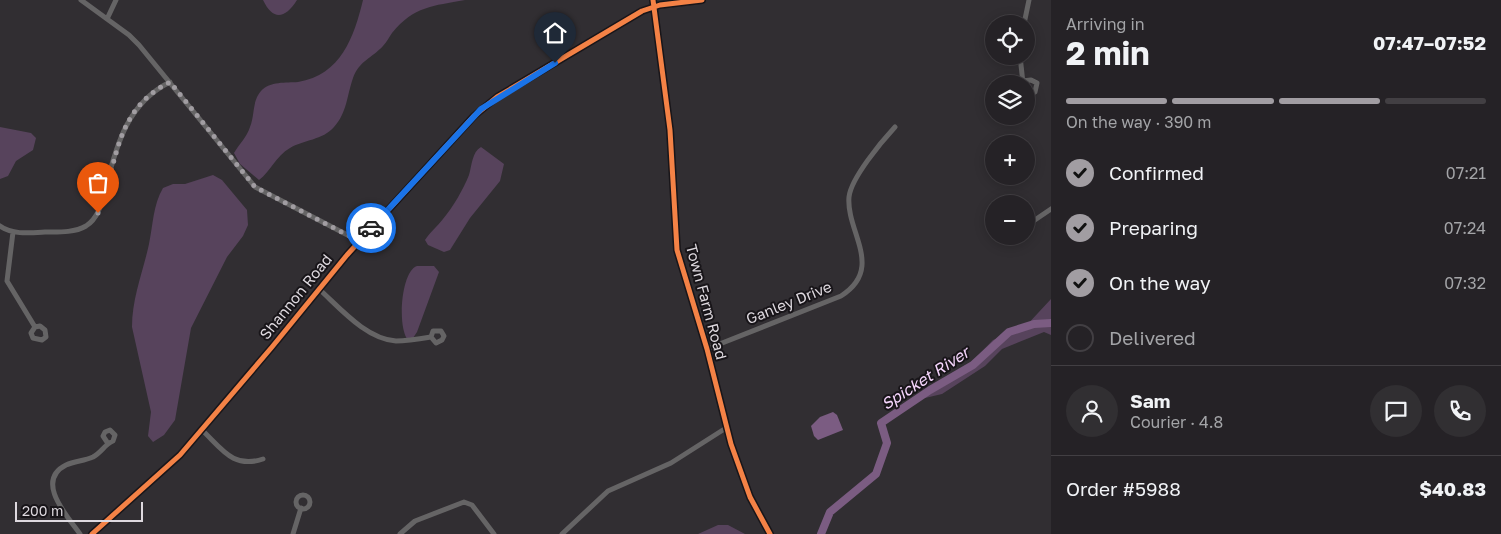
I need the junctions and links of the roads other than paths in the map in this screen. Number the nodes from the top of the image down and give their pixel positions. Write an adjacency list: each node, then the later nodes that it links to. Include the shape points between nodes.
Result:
1 (81, 0): 7 (street)
2 (116, 0): 7 (street)
3 (702, 0): 5 (street, Shannon Road)
4 (1029, 0): 6 (street)
5 (654, 3): 14 (street, Shannon Road, via 481,109); 18 (street, Town Farm Road, via 670,130 678,250)
6 (1026, 15)
7 (107, 19): 8 (street, via 132,38)
8 (170, 82): 13 (street, via 148,96 129,118 100,207 92,221 69,231); 14 (street, via 255,187)
9 (895, 127): 18 (street, Ganley Drive, via 851,190 850,203 862,259 853,286 842,296)
10 (1051, 209): 11 (street)
11 (1035, 220)
12 (0, 226): 13 (street)
13 (13, 232): 16 (street, via 7,281)
14 (359, 241): 15 (street, Shannon Road)
15 (319, 289): 17 (street, via 378,336 394,340); 20 (street, Shannon Road)
16 (35, 327)
17 (431, 337)
18 (706, 348): 19 (street, Town Farm Road)
19 (726, 428): 29 (street, via 667,465 614,487 590,505); 30 (street, Town Farm Road, via 750,497)
20 (202, 430): 22 (street, via 240,462); 25 (street, Shannon Road, via 163,472)
21 (108, 442): 24 (street, via 95,456 63,467 54,480 56,499)
22 (262, 460)
23 (301, 508): 26 (street)
24 (80, 534)
25 (92, 534)
26 (293, 534)
27 (400, 534): 28 (street, via 415,521 461,502 467,502 479,513)
28 (494, 534)
29 (562, 534)
30 (770, 534)

